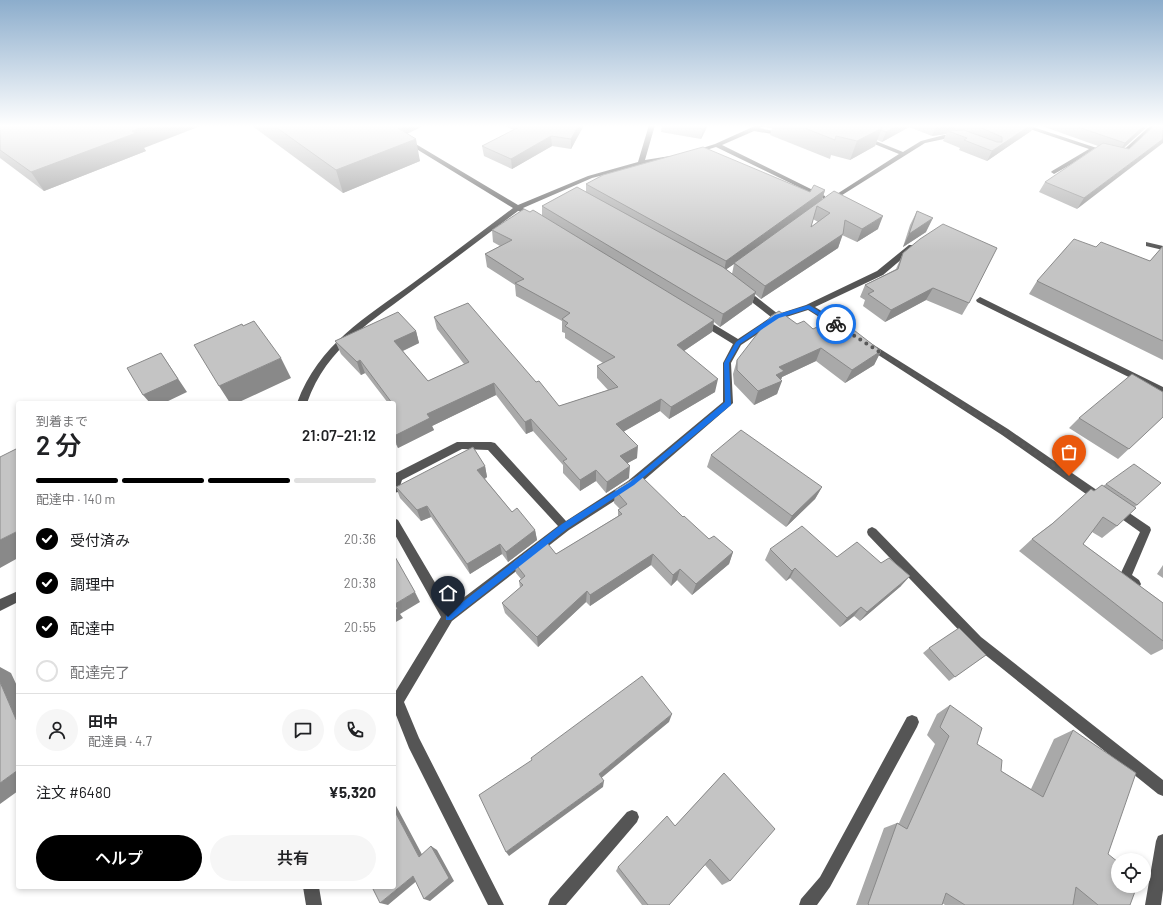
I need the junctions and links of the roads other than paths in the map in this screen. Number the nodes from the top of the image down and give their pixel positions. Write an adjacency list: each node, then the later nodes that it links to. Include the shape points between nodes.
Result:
1 (450, 167): 7 (street)
2 (626, 167): 7 (street, via 590,177)
3 (759, 167): 4 (street, via 827,203)
4 (882, 167)
5 (1062, 167): 6 (street)
6 (1054, 172)
7 (518, 208): 8 (street); 21 (street, via 351,333 326,357 309,383)
8 (531, 216)
9 (916, 244): 14 (street, via 880,273)
10 (1149, 244): 11 (street)
11 (1163, 248)
12 (735, 285): 15 (street)
13 (980, 300): 20 (street)
14 (809, 307): 15 (street); 17 (street)
15 (777, 317): 19 (street)
16 (697, 318): 19 (street)
17 (848, 332)
18 (861, 340): 26 (street, via 1005,432 1146,530 1125,577)
19 (738, 343): 24 (street, via 727,363 728,403 632,484)
20 (1163, 392)
21 (303, 401)
22 (396, 475): 24 (street, via 461,445 491,446)
23 (396, 526): 29 (street)
24 (565, 527): 29 (street)
25 (872, 532): 33 (street, via 977,641)
26 (1144, 590)
27 (16, 597): 28 (street)
28 (0, 605)
29 (448, 617): 30 (street)
30 (396, 700)
31 (396, 704): 38 (street)
32 (912, 722): 40 (street, via 825,882)
33 (1163, 789)
34 (632, 817): 39 (street)
35 (1163, 841): 41 (street)
36 (311, 889): 37 (street)
37 (314, 905)
38 (496, 905)
39 (556, 905)
40 (807, 905)
41 (1153, 905)

